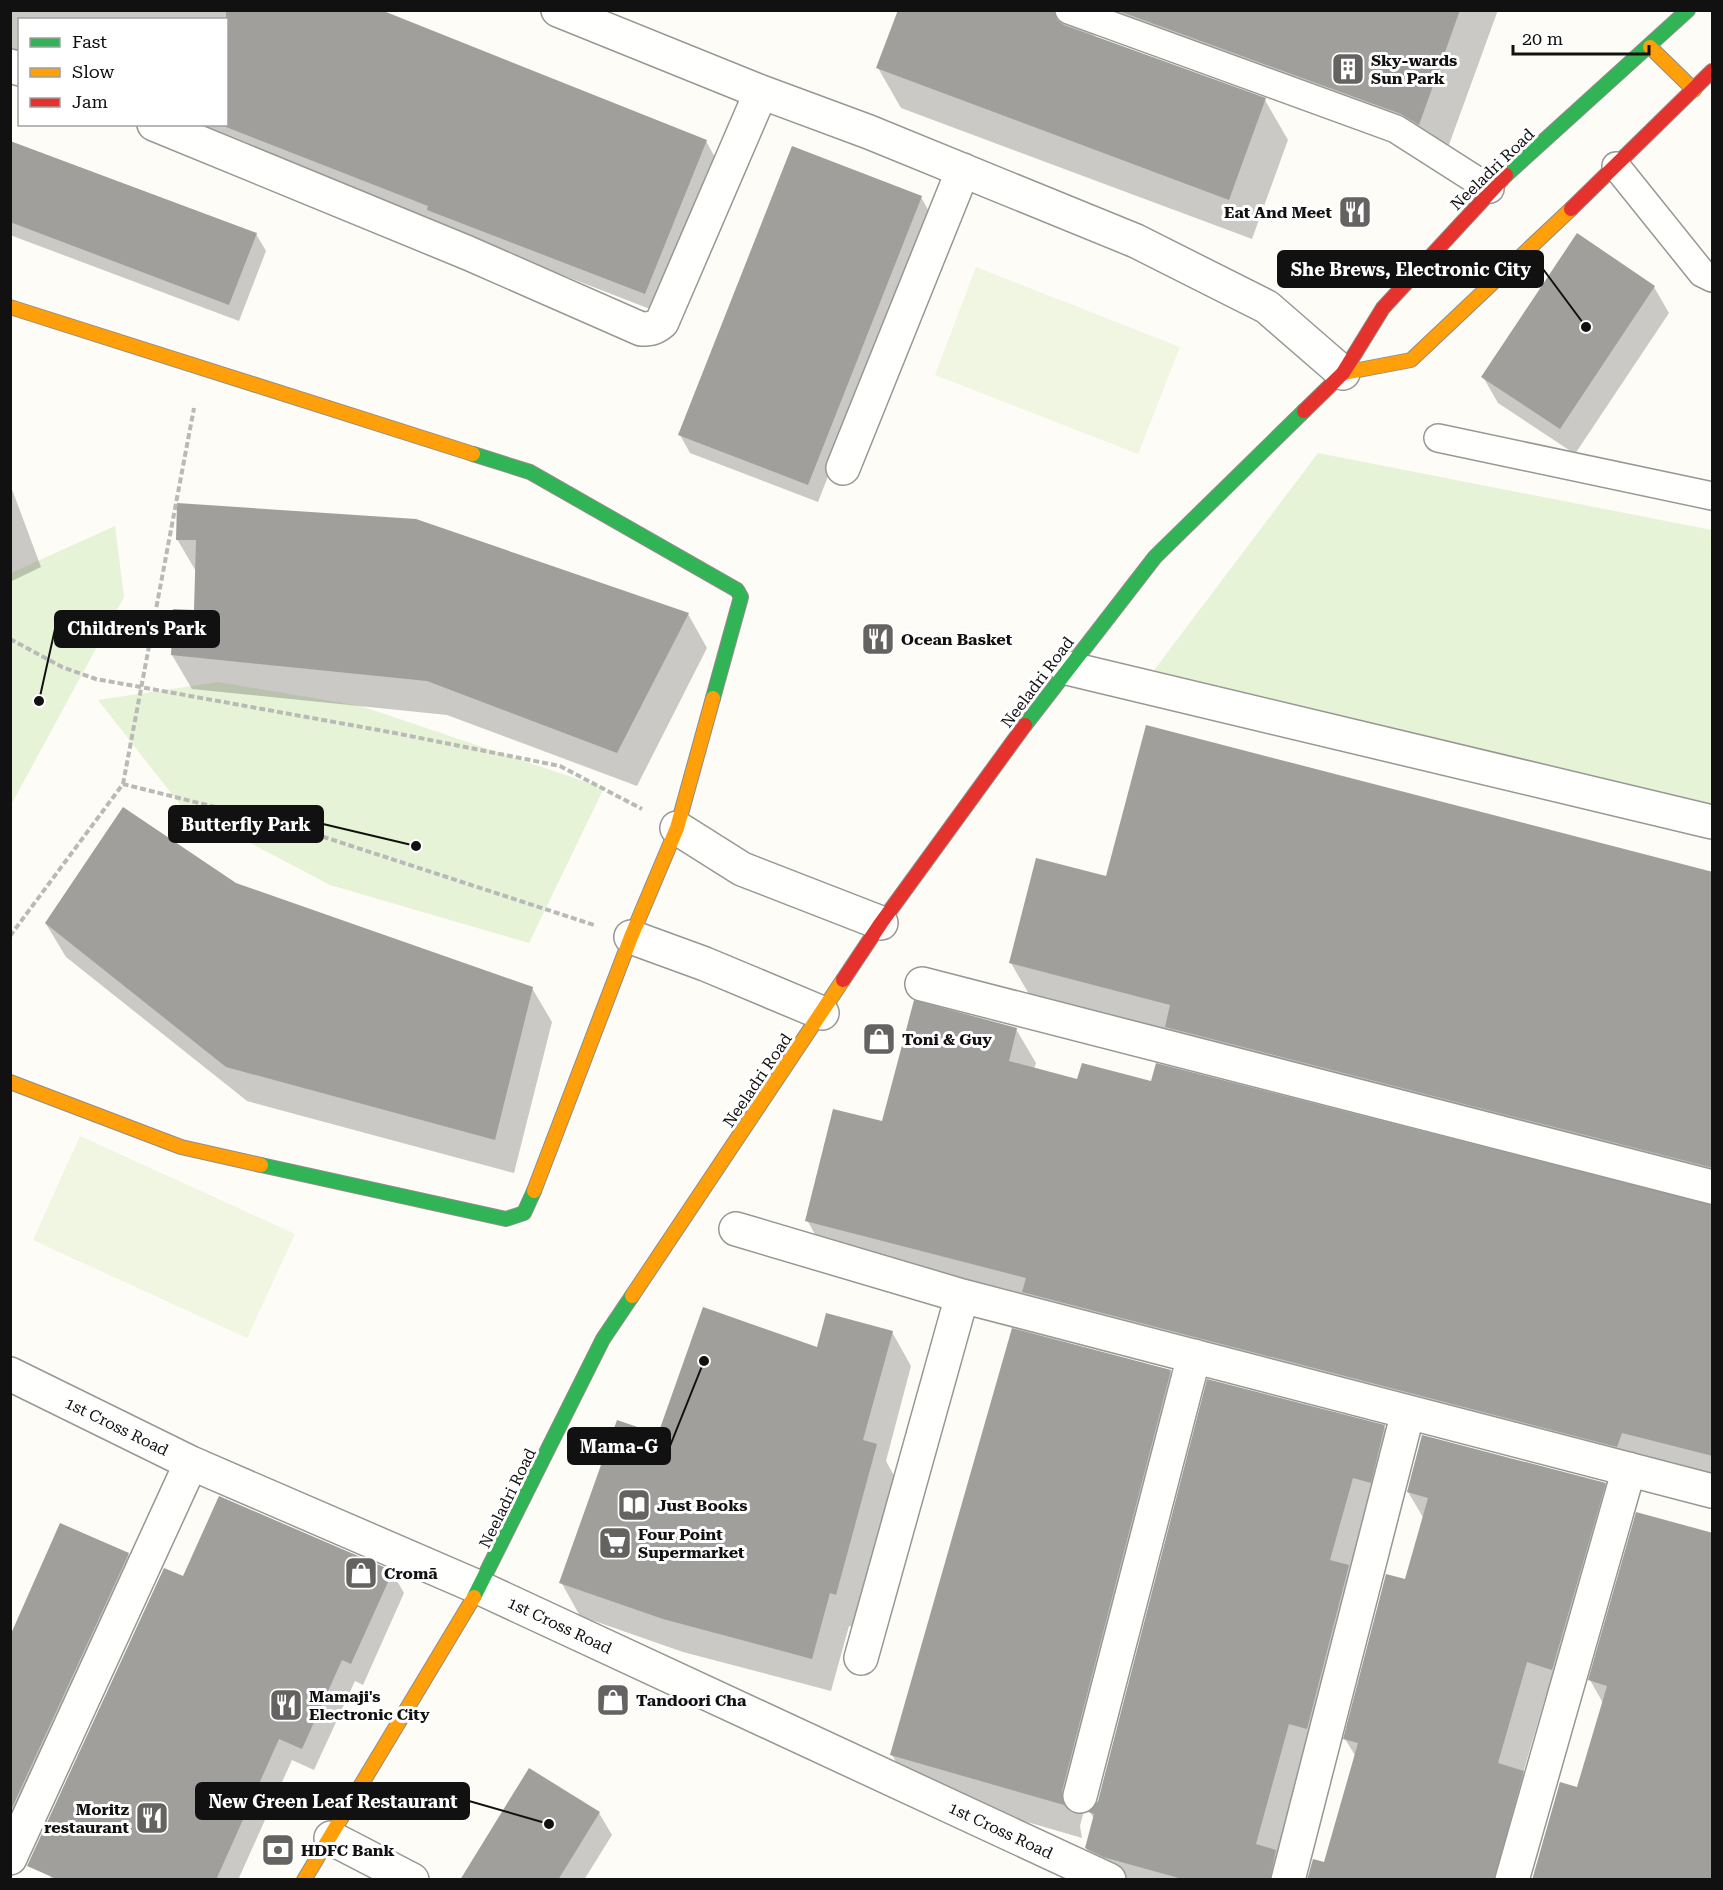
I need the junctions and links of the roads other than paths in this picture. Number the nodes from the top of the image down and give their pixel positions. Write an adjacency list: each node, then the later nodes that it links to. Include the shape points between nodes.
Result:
1 (558, 10): 7 (street)
2 (1069, 10): 11 (lane, via 1396,129)
3 (1688, 10): 4 (main road, Neeladri Road)
4 (1650, 47): 6 (main road); 11 (main road, Neeladri Road)
5 (1713, 71): 6 (main road)
6 (1694, 90): 9 (main road)
7 (761, 92): 8 (street, via 662,321 648,329); 10 (street)
8 (159, 126)
9 (1616, 166): 12 (lane, via 1702,273); 14 (main road, via 1411,360)
10 (963, 170): 14 (street, via 1136,241 1267,307); 16 (street)
11 (1490, 189): 14 (main road, Neeladri Road, via 1383,308)
12 (1713, 278)
13 (10, 307): 20 (main road, via 530,472 737,590 741,602)
14 (1343, 373): 18 (main road, Neeladri Road, via 1155,557)
15 (1438, 438): 17 (lane)
16 (843, 468)
17 (1713, 496)
18 (1067, 668): 19 (street); 21 (main road, Neeladri Road)
19 (1713, 822)
20 (677, 828): 21 (street, via 742,869); 22 (main road)
21 (881, 923): 24 (main road, Neeladri Road)
22 (631, 937): 24 (street); 25 (main road, via 529,1205 514,1218 180,1147)
23 (922, 984): 26 (street)
24 (822, 1013): 35 (main road, Neeladri Road, via 603,1339)
25 (10, 1082)
26 (1713, 1187)
27 (736, 1229): 28 (street)
28 (962, 1296): 29 (street); 36 (street)
29 (1194, 1356): 31 (street); 37 (street)
30 (10, 1374): 32 (street, 1st Cross Road)
31 (1408, 1412): 33 (street); 43 (street)
32 (191, 1463): 35 (street, 1st Cross Road); 39 (street)
33 (1629, 1469): 34 (street); 44 (street)
34 (1713, 1491)
35 (480, 1588): 38 (main road, Neeladri Road); 42 (street, 1st Cross Road)
36 (861, 1658)
37 (1080, 1796)
38 (331, 1838): 40 (main road, Neeladri Road); 41 (street)
39 (10, 1858)
40 (304, 1880)
41 (412, 1880)
42 (1109, 1880)
43 (1288, 1880)
44 (1512, 1880)

